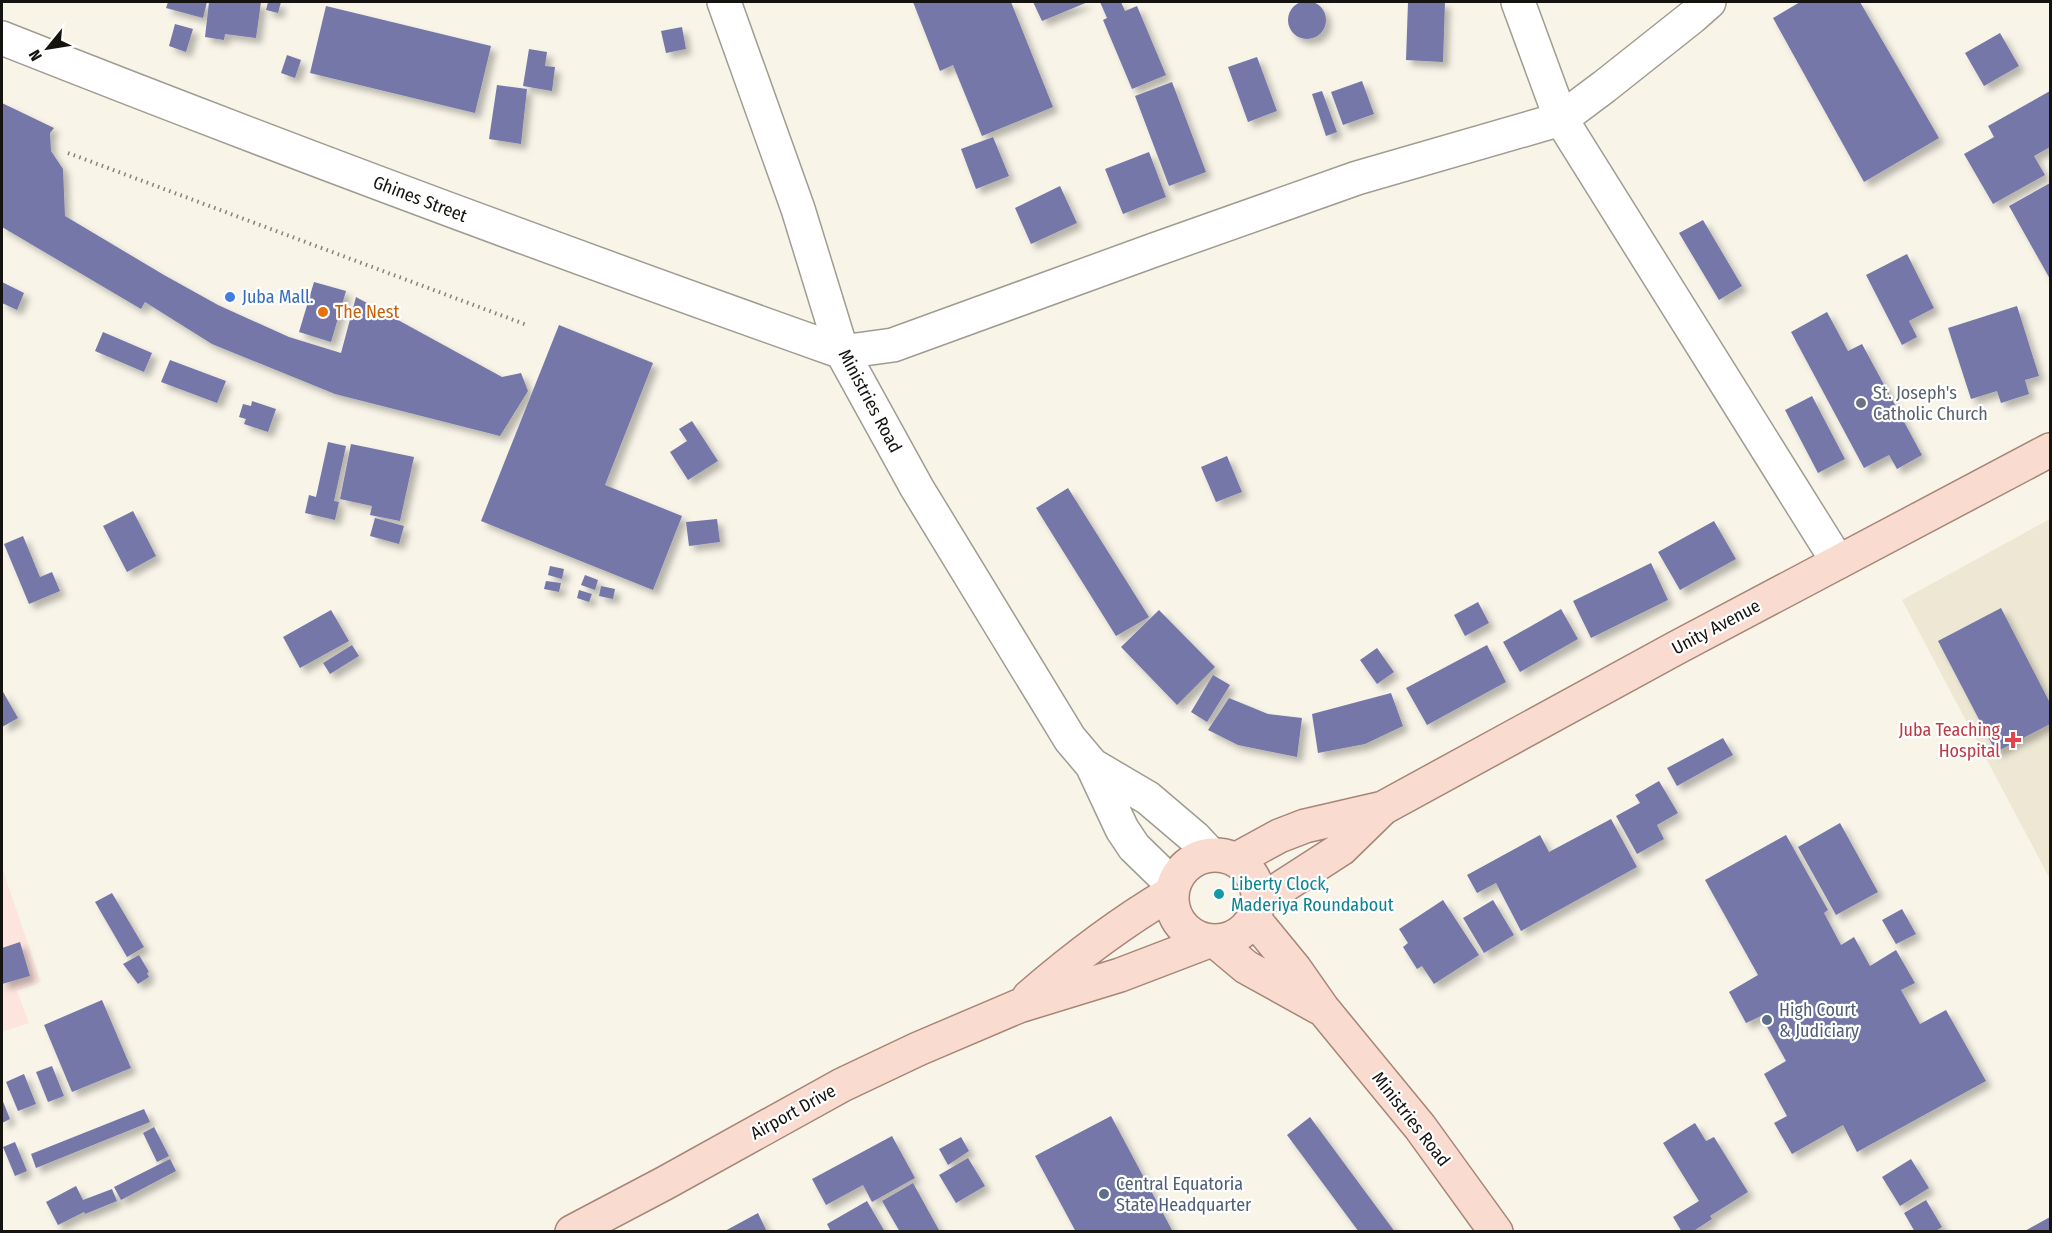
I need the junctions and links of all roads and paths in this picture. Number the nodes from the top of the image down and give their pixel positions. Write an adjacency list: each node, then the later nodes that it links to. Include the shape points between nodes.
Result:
1 (724, 2): 8 (street, Ministries Road, via 798,209)
2 (1518, 2): 5 (street)
3 (1709, 2): 5 (street)
4 (2, 38): 8 (street, Ghines Street, via 541,245)
5 (1561, 118): 8 (street, via 1357,178 893,345); 10 (street)
6 (68, 153): 7 (path)
7 (527, 325)
8 (842, 352): 11 (street, Ministries Road, via 917,488 1070,739)
9 (2050, 450): 10 (main road, Unity Avenue)
10 (1838, 562): 12 (main road, Unity Avenue)
11 (1092, 765): 13 (street, Ministries Road, via 1148,798); 14 (street, Ministries Road, via 1122,829)
12 (1383, 808): 13 (main road, Unity Avenue, via 1305,826); 15 (main road, Unity Avenue, via 1341,849)
13 (1223, 857): 14 (main road, via 1196,858 1185,865); 15 (main road, via 1244,865 1257,884)
14 (1172, 889): 16 (main road, via 1173,911 1179,922 1187,931); 17 (main road, Airport Drive, via 1058,972)
15 (1256, 910): 16 (main road, via 1242,932); 18 (main road, Ministries Road)
16 (1212, 941): 17 (main road, Airport Drive); 18 (main road, Ministries Road, via 1246,967)
17 (1019, 1006): 19 (main road, Airport Drive, via 842,1085)
18 (1323, 1009): 20 (main road, Ministries Road, via 1420,1126)
19 (572, 1232)
20 (1496, 1232)

